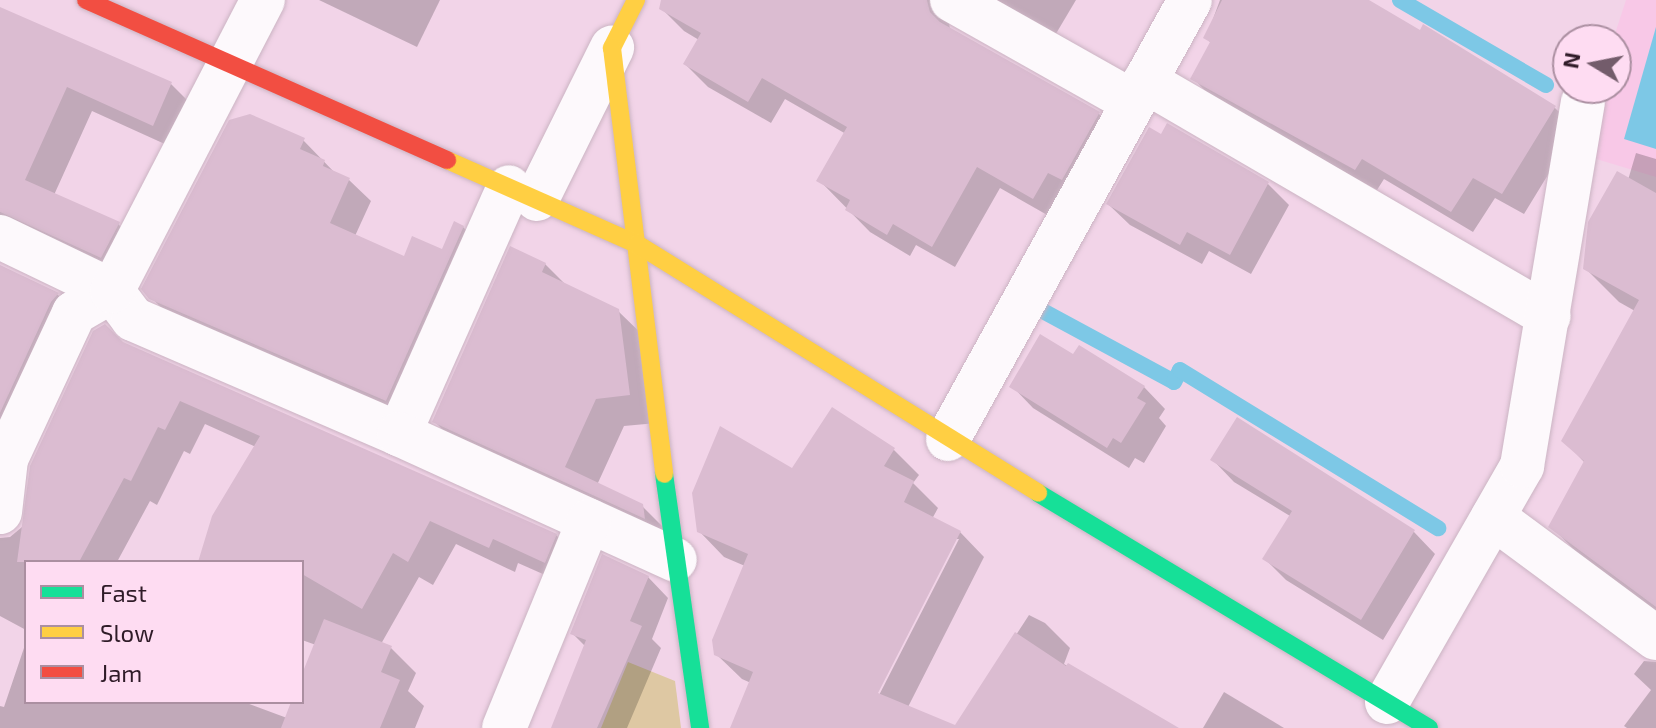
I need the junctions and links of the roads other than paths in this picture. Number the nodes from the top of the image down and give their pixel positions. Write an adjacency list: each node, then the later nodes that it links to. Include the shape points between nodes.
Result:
1 (86, 0): 7 (street)
2 (263, 0): 7 (street)
3 (636, 0): 6 (street)
4 (952, 0): 8 (street)
5 (1190, 0): 8 (street)
6 (612, 48): 10 (street); 12 (street)
7 (231, 64): 10 (street); 13 (street)
8 (1139, 91): 14 (street); 16 (street)
9 (1583, 104): 14 (street)
10 (523, 193): 12 (street); 15 (street)
11 (0, 237): 13 (street)
12 (637, 244): 16 (street); 20 (street)
13 (112, 291): 15 (street, via 133,319); 17 (street, via 74,313 6,459)
14 (1548, 316): 18 (street, via 1522,466)
15 (399, 434): 19 (street)
16 (948, 439): 22 (street)
17 (0, 512)
18 (1493, 517): 21 (street); 22 (street)
19 (589, 521): 20 (street); 23 (street)
20 (675, 560): 24 (street)
21 (1656, 638)
22 (1387, 702): 25 (street)
23 (504, 728)
24 (700, 728)
25 (1429, 728)

